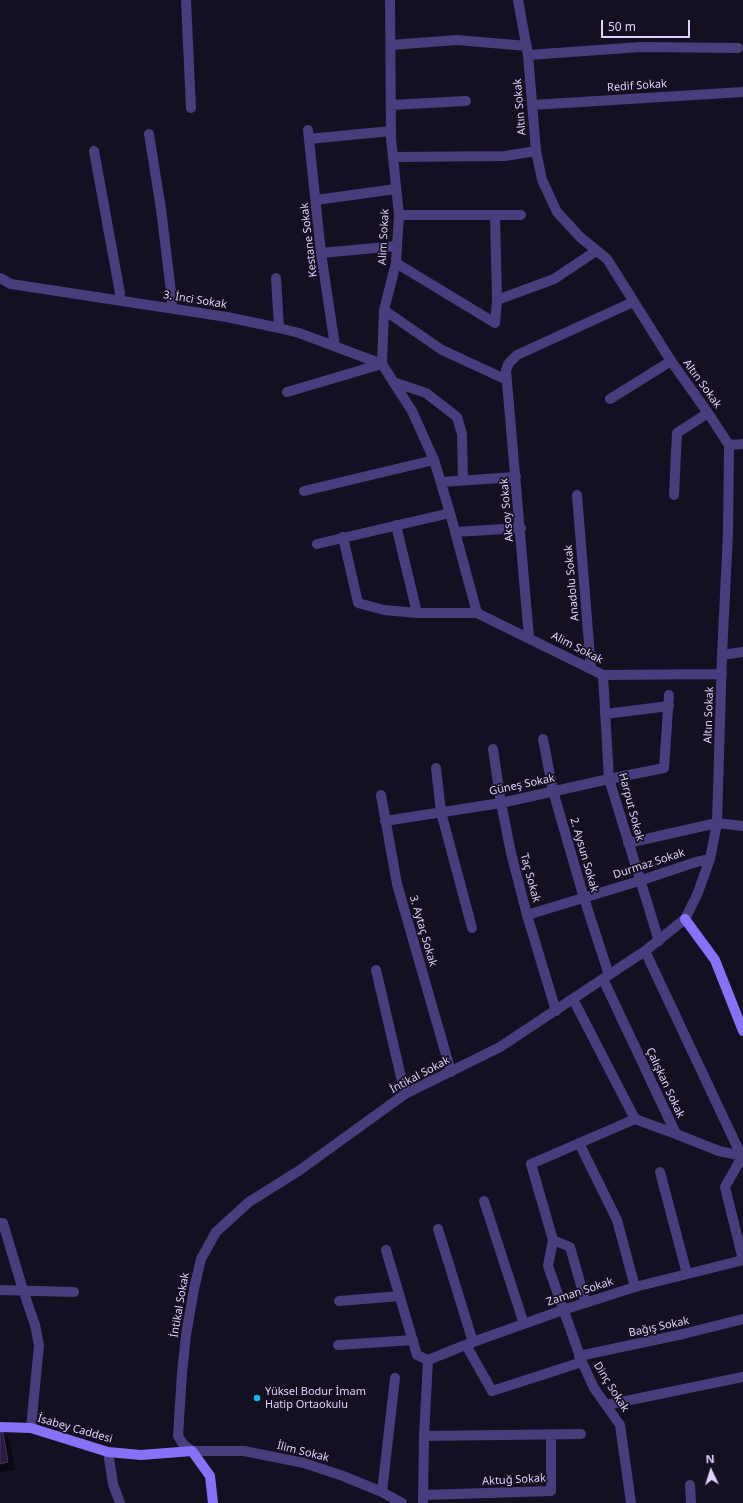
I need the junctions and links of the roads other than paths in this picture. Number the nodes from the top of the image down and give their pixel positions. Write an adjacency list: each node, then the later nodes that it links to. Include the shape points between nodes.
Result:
1 (186, 0): 11 (street)
2 (390, 0): 4 (street, Alim Sokak)
3 (518, 0): 6 (street, Altın Sokak)
4 (391, 45): 6 (street, via 457,40); 9 (street, Alim Sokak)
5 (738, 48): 6 (street, via 641,47)
6 (527, 51): 10 (street, Altın Sokak)
7 (743, 92): 10 (street, Redif Sokak)
8 (466, 101): 9 (street)
9 (391, 105): 12 (street, Alim Sokak)
10 (532, 105): 15 (street, Altın Sokak)
11 (191, 108)
12 (391, 131): 16 (street, Alim Sokak); 18 (street, Kestane Sokak, via 309,135)
13 (149, 134): 31 (street, via 161,209)
14 (94, 151): 28 (street)
15 (536, 151): 16 (street, via 505,156); 23 (street, Altın Sokak, via 542,180 557,212)
16 (393, 157): 17 (street, Alim Sokak)
17 (396, 189): 18 (street); 19 (street, Alim Sokak)
18 (316, 200): 24 (street, Kestane Sokak)
19 (399, 215): 20 (street); 22 (street, Alim Sokak)
20 (495, 215): 21 (street); 29 (street)
21 (521, 215)
22 (397, 246): 24 (street); 25 (street, Alim Sokak)
23 (596, 251): 29 (street, via 554,279); 30 (street, Altın Sokak, via 607,259)
24 (322, 253): 34 (street, Kestane Sokak)
25 (396, 263): 29 (street, via 495,323); 32 (street, Alim Sokak)
26 (0, 278): 28 (street, 3. İnci Sokak, via 11,284)
27 (276, 278): 33 (street)
28 (120, 300): 31 (street, 3. İnci Sokak)
29 (497, 300)
30 (633, 302): 35 (street, Altın Sokak); 37 (street, Aksoy Sokak, via 517,355 506,370)
31 (171, 308): 33 (street, 3. İnci Sokak)
32 (384, 310): 36 (street, Alim Sokak); 37 (street, via 442,350)
33 (279, 328): 34 (street, 3. İnci Sokak)
34 (335, 346): 36 (street, 3. İnci Sokak)
35 (671, 361): 40 (street); 41 (street, Altın Sokak)
36 (382, 364): 38 (street); 39 (street)
37 (507, 380): 45 (street, Aksoy Sokak)
38 (394, 382): 44 (street, via 412,411); 46 (street, via 426,393 457,417 462,434)
39 (287, 392)
40 (610, 399)
41 (708, 413): 43 (street, Altın Sokak); 50 (street, via 677,433)
42 (743, 444): 43 (street)
43 (729, 445): 61 (street, Altın Sokak)
44 (434, 460): 47 (street); 48 (street)
45 (516, 477): 46 (street); 53 (street, Aksoy Sokak)
46 (463, 480): 47 (street)
47 (441, 482): 51 (street)
48 (304, 491)
49 (577, 495): 62 (street, Anadolu Sokak)
50 (674, 495)
51 (450, 513): 52 (street); 54 (street)
52 (396, 525): 55 (street); 57 (street)
53 (521, 528): 54 (street); 59 (street, Aksoy Sokak)
54 (455, 532): 58 (street)
55 (343, 537): 56 (street); 57 (street, Alim Sokak, via 358,603 384,610)
56 (317, 544)
57 (417, 613): 58 (street, Alim Sokak)
58 (477, 613): 59 (street, Alim Sokak)
59 (529, 638): 62 (street, Alim Sokak)
60 (743, 652): 61 (street)
61 (722, 655): 63 (street, Altın Sokak)
62 (591, 669): 64 (street, Alim Sokak)
63 (722, 674): 64 (street, Alim Sokak); 77 (street, Altın Sokak)
64 (603, 675): 67 (street, Harput Sokak)
65 (669, 695): 66 (street)
66 (669, 706): 67 (street); 71 (street, Güneş Sokak, via 664,768)
67 (605, 714): 71 (street, Harput Sokak)
68 (542, 739): 72 (street, 2. Aysun Sokak)
69 (494, 749): 74 (street, Taç Sokak)
70 (436, 768): 75 (street)
71 (609, 778): 72 (street, Güneş Sokak); 79 (street, Harput Sokak)
72 (553, 791): 74 (street, Güneş Sokak); 82 (street, 2. Aysun Sokak)
73 (381, 795): 76 (street, 3. Aytaç Sokak)
74 (501, 803): 75 (street, Güneş Sokak); 83 (street, Taç Sokak)
75 (441, 812): 76 (street, Güneş Sokak); 85 (street)
76 (385, 821): 93 (street, 3. Aytaç Sokak, via 396,884)
77 (717, 823): 78 (street); 79 (street); 80 (street, İntikal Sokak)
78 (743, 826)
79 (628, 843): 81 (street, Harput Sokak)
80 (710, 859): 81 (street, Durmaz Sokak); 84 (street, İntikal Sokak)
81 (639, 881): 82 (street, Durmaz Sokak); 86 (street, Harput Sokak)
82 (584, 898): 83 (street, Durmaz Sokak); 89 (street, 2. Aysun Sokak)
83 (527, 915): 91 (street, Taç Sokak)
84 (685, 920): 86 (street, İntikal Sokak); 92 (main road, via 715,960)
85 (472, 928)
86 (659, 940): 87 (street, İntikal Sokak)
87 (646, 951): 89 (street, İntikal Sokak); 98 (street)
88 (376, 970): 94 (street)
89 (606, 977): 90 (street, İntikal Sokak); 96 (street, Çalışkan Sokak)
90 (573, 999): 91 (street, İntikal Sokak); 95 (street)
91 (556, 1011): 93 (street, İntikal Sokak, via 500,1047)
92 (743, 1031)
93 (451, 1072): 94 (street, İntikal Sokak)
94 (405, 1094): 130 (street, İntikal Sokak, via 300,1170 249,1202 216,1232 201,1259 186,1334 178,1436)
95 (634, 1119): 96 (street); 97 (street)
96 (676, 1134): 98 (street, Çalışkan Sokak, via 719,1151)
97 (579, 1143): 103 (street, via 531,1164); 107 (street, via 618,1220)
98 (743, 1156): 105 (street, via 724,1187)
99 (660, 1172): 106 (street)
100 (484, 1201): 116 (street)
101 (0, 1223): 109 (street, via 3,1223)
102 (438, 1230): 118 (street)
103 (553, 1240): 113 (street, via 570,1247); 114 (street, Dinç Sokak, via 548,1266)
104 (386, 1250): 111 (street)
105 (743, 1260): 106 (street, Zaman Sokak)
106 (687, 1274): 107 (street, Zaman Sokak)
107 (635, 1287): 113 (street, Zaman Sokak)
108 (0, 1290): 109 (street)
109 (23, 1290): 110 (street); 126 (street, via 39,1345)
110 (74, 1292)
111 (400, 1296): 112 (street); 117 (street)
112 (339, 1300)
113 (586, 1303): 114 (street, Zaman Sokak)
114 (563, 1310): 116 (street, Zaman Sokak); 120 (street, Dinç Sokak)
115 (743, 1319): 120 (street, Bağış Sokak)
116 (524, 1324): 118 (street, Zaman Sokak)
117 (413, 1340): 119 (street); 121 (street, via 417,1355)
118 (469, 1344): 120 (street, Bağış Sokak, via 492,1391); 121 (street, Zaman Sokak)
119 (338, 1345)
120 (581, 1359): 124 (street, Dinç Sokak, via 594,1388)
121 (428, 1360): 129 (street)
122 (743, 1377): 124 (street)
123 (395, 1378): 133 (street)
124 (606, 1405): 139 (street, Dinç Sokak, via 620,1425)
125 (0, 1427): 126 (main road, İsabey Caddesi)
126 (32, 1428): 131 (main road, İsabey Caddesi)
127 (581, 1434): 128 (street)
128 (551, 1435): 129 (street); 134 (street, Aktuğ Sokak, via 551,1492)
129 (424, 1436): 134 (street)
130 (192, 1451): 131 (main road, İsabey Caddesi, via 141,1455); 133 (street, İlim Sokak, via 244,1451 304,1463); 137 (main road, via 210,1476)
131 (108, 1452): 136 (street, via 113,1484)
132 (690, 1485): 140 (street)
133 (382, 1492): 135 (street, İlim Sokak)
134 (423, 1499)
135 (392, 1500): 138 (street, İlim Sokak)
136 (120, 1503)
137 (212, 1503)
138 (402, 1503)
139 (631, 1503)
140 (691, 1503)

